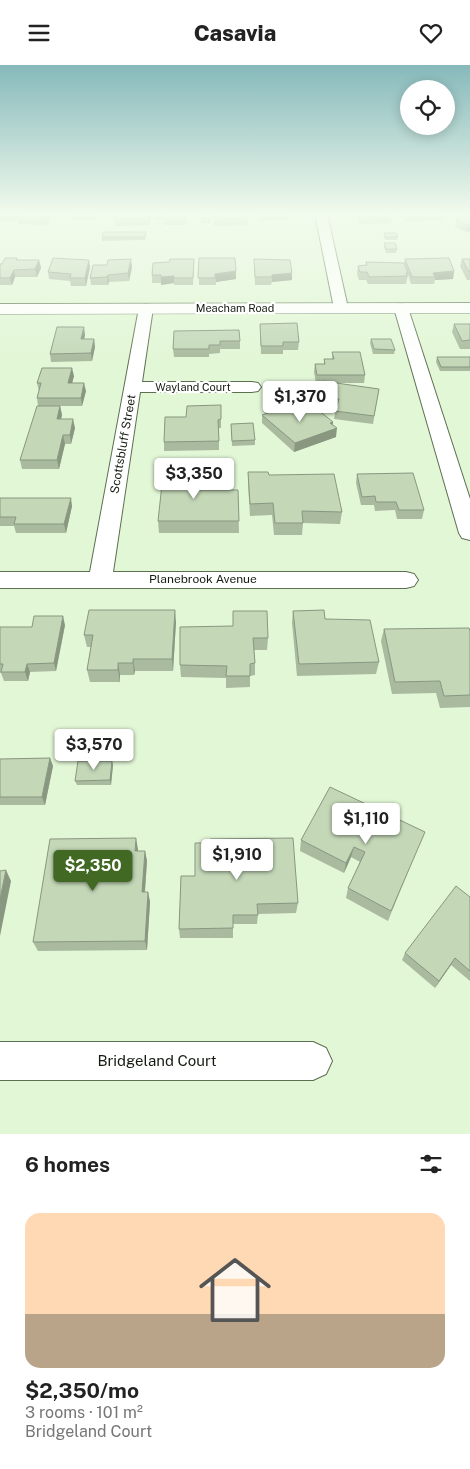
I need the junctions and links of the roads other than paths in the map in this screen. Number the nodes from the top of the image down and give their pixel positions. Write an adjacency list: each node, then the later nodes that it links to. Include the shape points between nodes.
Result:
1 (332, 264): 3 (street)
2 (146, 308): 3 (street, Meacham Road); 6 (street, Meacham Road); 7 (street, Scottsbluff Street)
3 (341, 308): 4 (street, Meacham Road)
4 (401, 308): 5 (street, Meacham Road); 9 (street)
5 (470, 308)
6 (0, 309)
7 (133, 387): 8 (street, Wayland Court); 11 (street, Scottsbluff Street)
8 (252, 387)
9 (470, 533)
10 (0, 579): 11 (street, Planebrook Avenue)
11 (100, 579): 12 (street, Planebrook Avenue)
12 (406, 579)
13 (0, 1061): 14 (street, Bridgeland Court)
14 (313, 1061)

